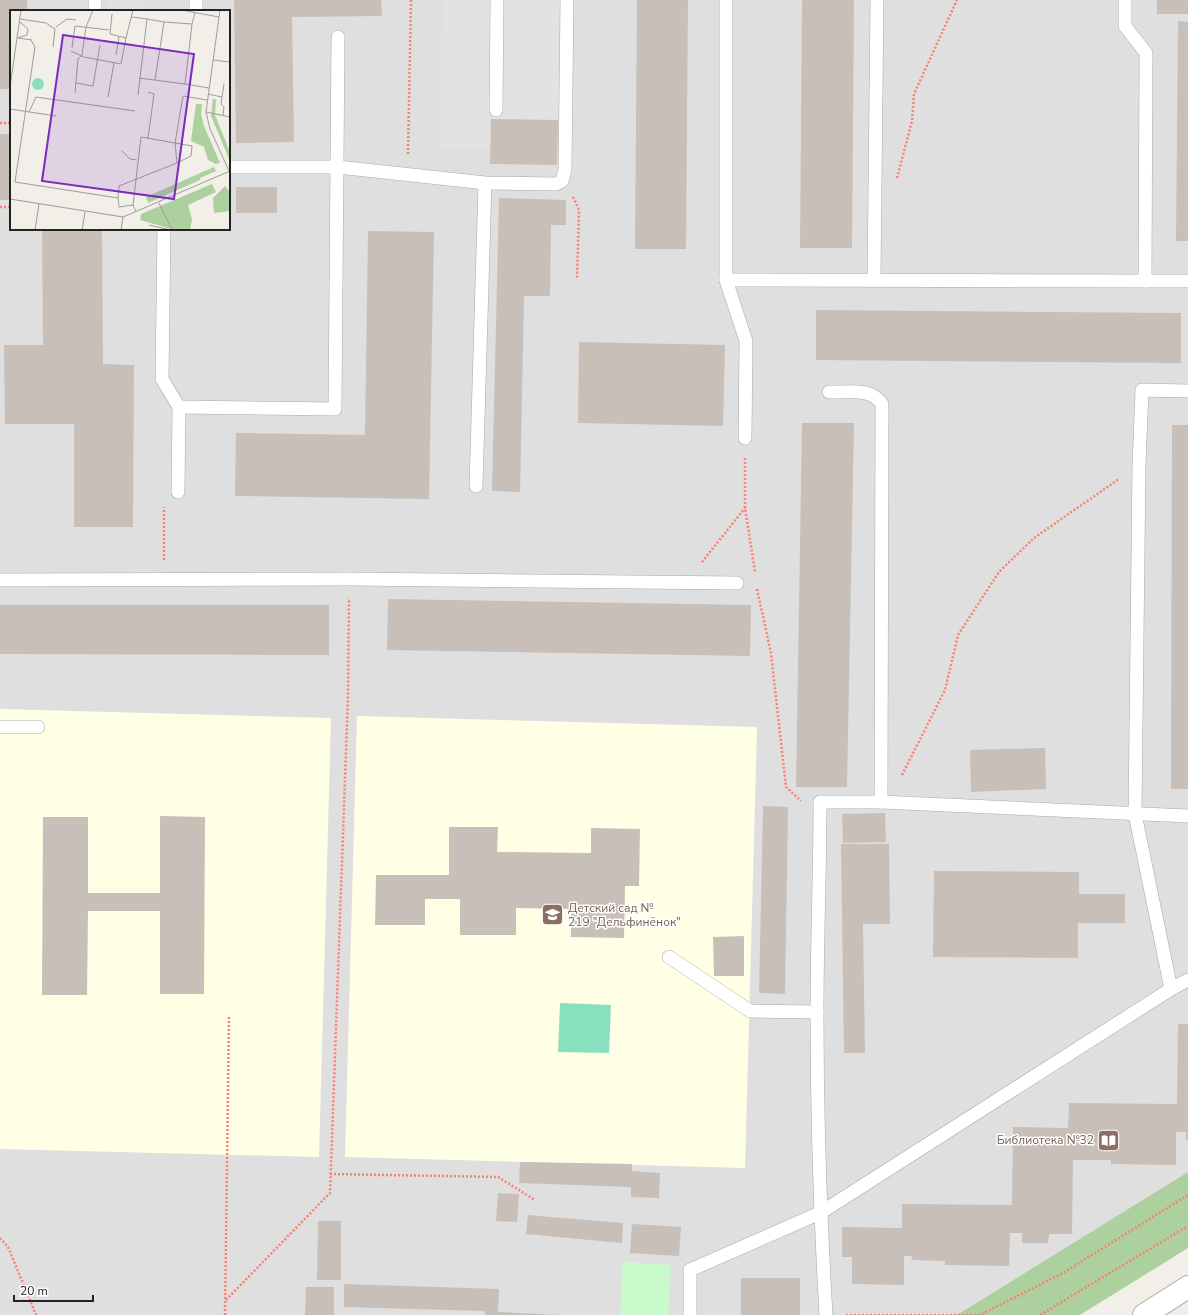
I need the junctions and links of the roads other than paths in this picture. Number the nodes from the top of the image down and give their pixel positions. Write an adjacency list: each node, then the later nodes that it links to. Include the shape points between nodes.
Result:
1 (95, 0): 7 (lane)
2 (497, 0): 9 (lane)
3 (567, 0): 12 (lane, via 565,176 556,184)
4 (726, 0): 14 (lane)
5 (877, 0): 15 (lane)
6 (1125, 0): 17 (lane, via 1125,26 1146,53)
7 (96, 10)
8 (338, 37): 11 (lane)
9 (496, 110)
10 (230, 167): 11 (lane)
11 (338, 167): 12 (lane); 20 (lane, via 335,410)
12 (485, 183): 22 (lane)
13 (164, 230): 20 (lane, via 162,379)
14 (726, 280): 15 (lane); 21 (lane, via 746,341)
15 (874, 280): 17 (lane)
16 (1188, 281): 17 (lane)
17 (1145, 282)
18 (1188, 391): 29 (lane, via 1142,390)
19 (829, 392): 28 (lane, via 869,393 877,397 882,404)
20 (179, 407): 23 (lane)
21 (746, 438)
22 (476, 486)
23 (178, 492)
24 (0, 580): 25 (lane, via 350,579)
25 (737, 583)
26 (0, 727): 27 (lane)
27 (38, 727)
28 (881, 802): 29 (lane); 34 (lane, via 820,802)
29 (1135, 814): 30 (lane); 33 (lane)
30 (1188, 816)
31 (668, 957): 34 (lane, via 750,1011)
32 (1188, 980): 33 (lane)
33 (1171, 989): 35 (lane)
34 (817, 1012): 35 (lane)
35 (820, 1213): 37 (lane, via 690,1270); 38 (lane)
36 (1188, 1288): 39 (street)
37 (690, 1315)
38 (826, 1315)
39 (1144, 1315)

